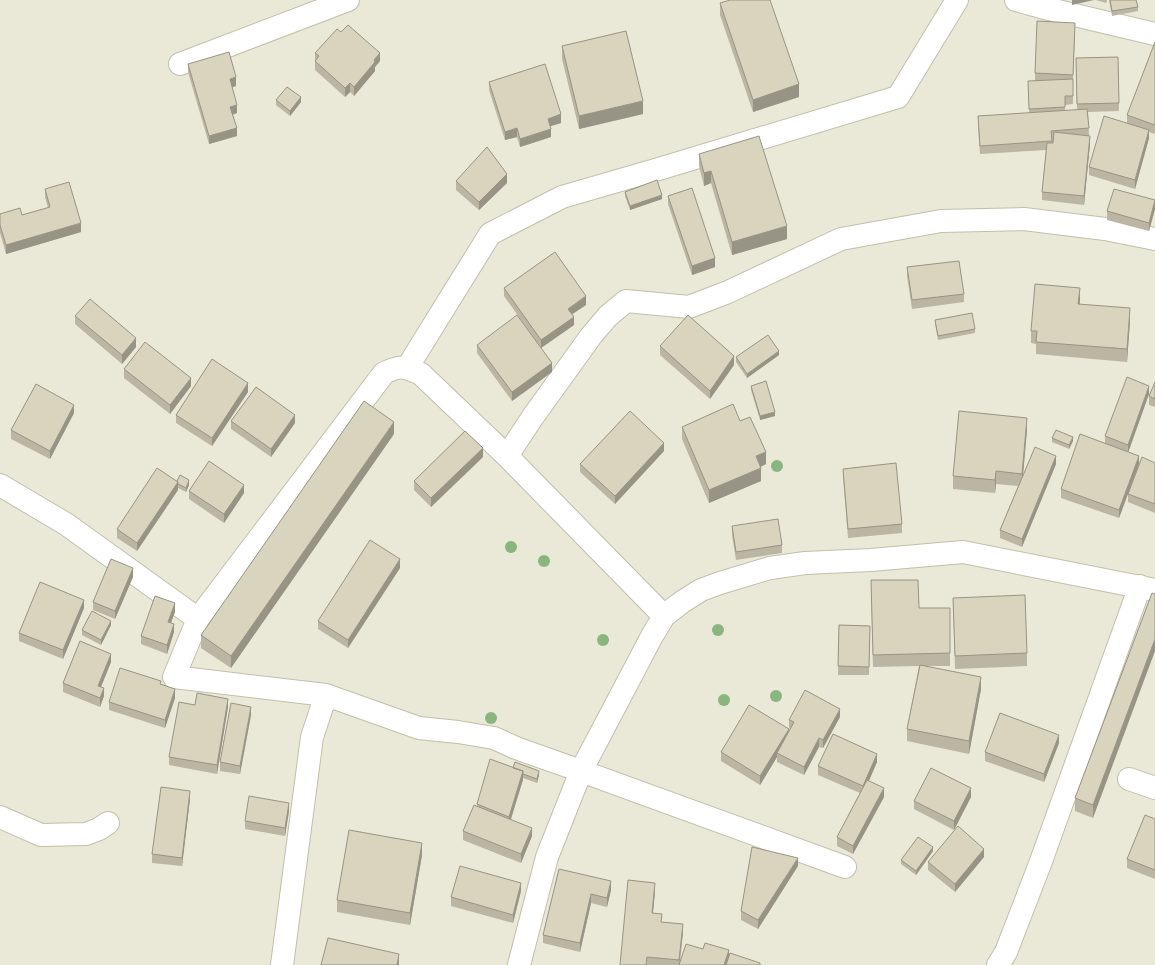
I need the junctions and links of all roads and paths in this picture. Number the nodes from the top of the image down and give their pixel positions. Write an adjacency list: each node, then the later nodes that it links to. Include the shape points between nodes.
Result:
1 (348, 0): 5 (street)
2 (957, 0): 7 (street, via 898,97 562,197 490,234)
3 (1016, 0): 4 (street)
4 (1155, 34)
5 (180, 64)
6 (1155, 239): 8 (street, via 1105,229 1024,220 941,221 841,239 728,292 689,307 626,302 608,316 591,336)
7 (407, 368): 8 (street, via 420,374); 12 (street, via 397,367 384,373)
8 (507, 456): 11 (street)
9 (0, 485): 12 (street, via 66,524)
10 (1148, 588): 11 (street, via 963,552 927,554 770,568 702,590); 22 (street, via 1006,952)
11 (664, 616): 14 (street)
12 (198, 619): 13 (street, via 174,677)
13 (326, 695): 14 (street, via 419,728 494,738); 20 (street, via 312,737)
14 (581, 771): 19 (street); 21 (street, via 547,857)
15 (1129, 779): 16 (street)
16 (1155, 788)
17 (0, 817): 18 (street, via 41,835 86,834)
18 (108, 823)
19 (845, 867)
20 (282, 965)
21 (519, 965)
22 (998, 965)

